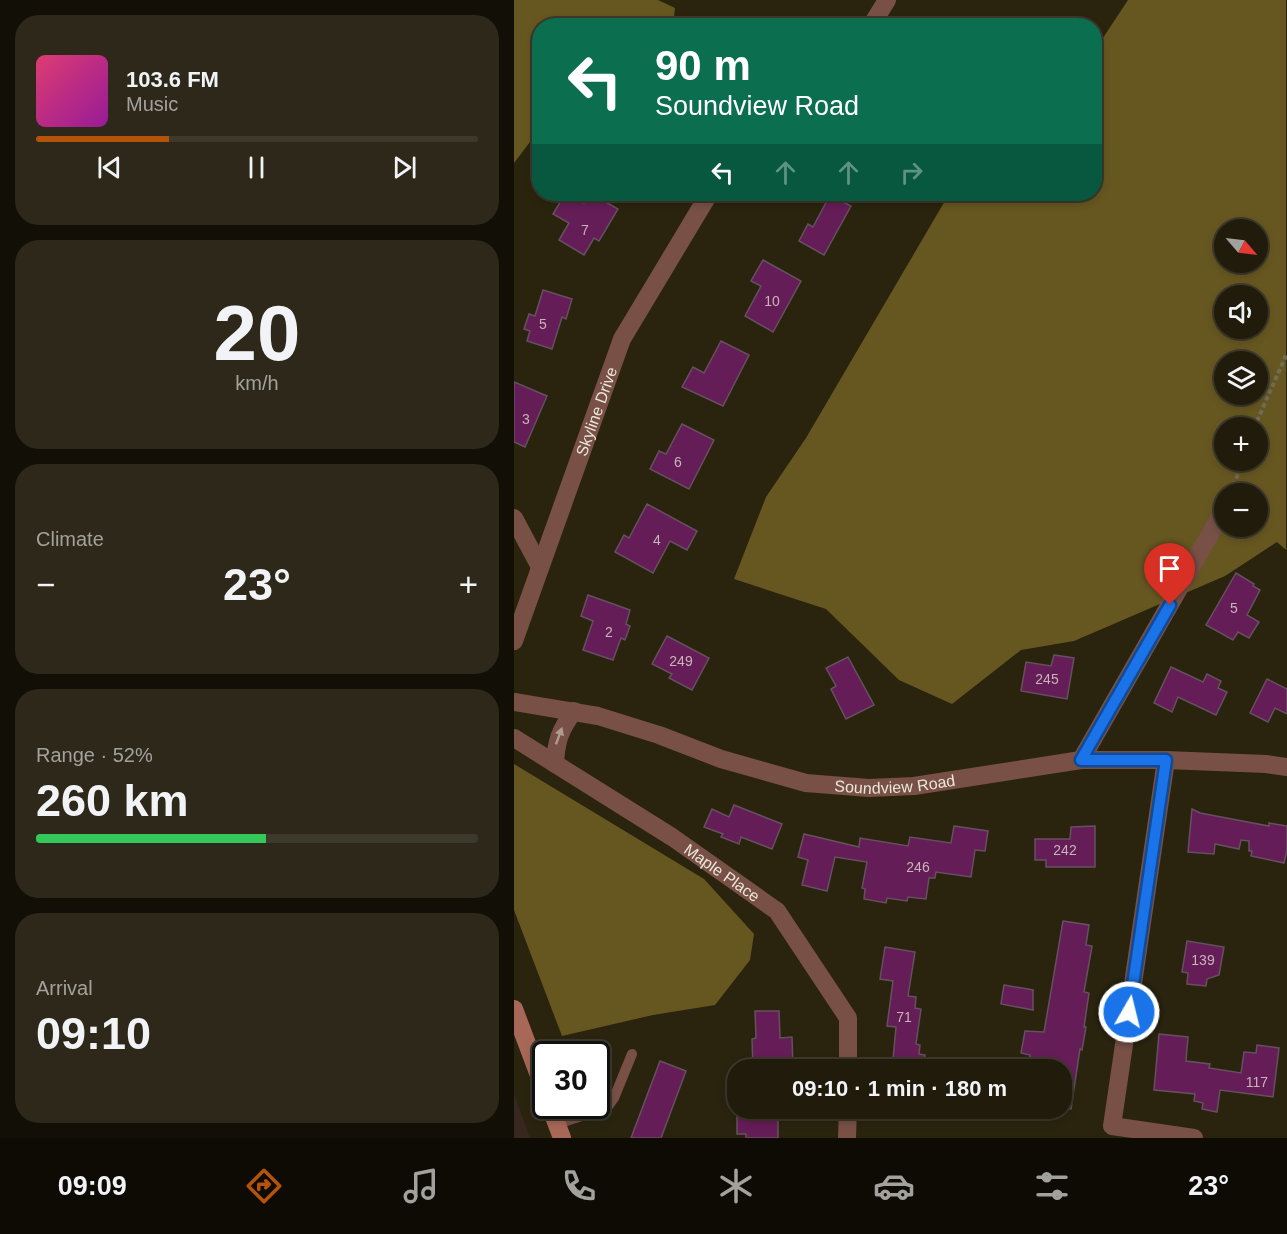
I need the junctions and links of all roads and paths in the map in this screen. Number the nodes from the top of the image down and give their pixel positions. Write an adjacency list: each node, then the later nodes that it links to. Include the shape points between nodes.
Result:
1 (887, 0): 2 (street)
2 (876, 18)
3 (705, 201): 8 (street, Skyline Drive, via 622,339)
4 (1286, 353): 5 (path)
5 (1259, 417)
6 (514, 518): 8 (street)
7 (1214, 527): 13 (street)
8 (540, 567): 9 (street, Skyline Drive)
9 (514, 641)
10 (514, 702): 11 (street, Soundview Road)
11 (574, 711): 13 (street, Soundview Road, via 806,783 869,788 914,786); 15 (street, one-way to 11, via 556,744)
12 (514, 738): 15 (street, Maple Place)
13 (1081, 760): 14 (street, Soundview Road)
14 (1166, 760): 16 (street, Soundview Road); 24 (street, via 1112,1126)
15 (555, 764): 20 (street, Maple Place, via 672,837 777,911 848,1018)
16 (1286, 767)
17 (514, 1009): 19 (main road)
18 (632, 1054): 22 (lane, via 607,1108)
19 (532, 1057)
20 (848, 1059)
21 (848, 1119): 23 (street)
22 (559, 1131)
23 (847, 1138)
24 (1194, 1138)

